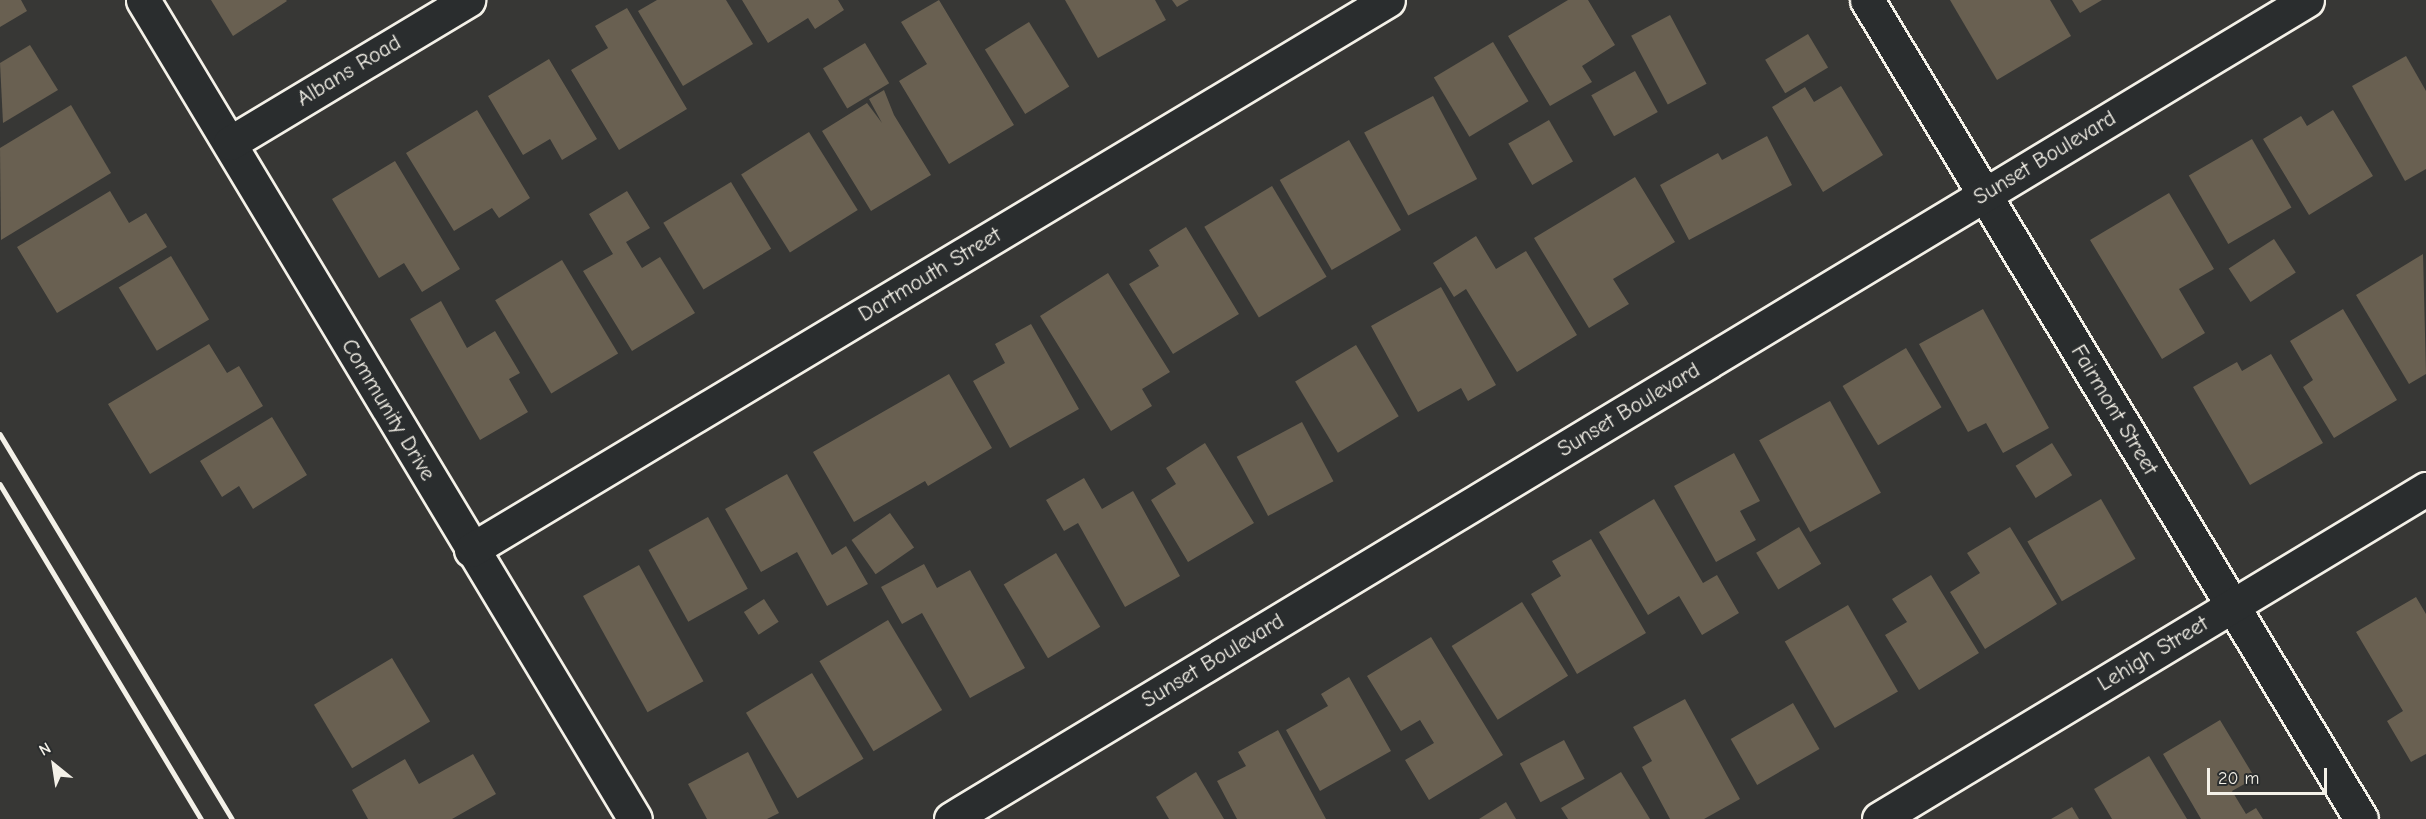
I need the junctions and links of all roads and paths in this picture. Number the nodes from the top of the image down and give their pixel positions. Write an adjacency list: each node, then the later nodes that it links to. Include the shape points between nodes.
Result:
1 (143, 0): 6 (street, Community Drive)
2 (468, 0): 6 (street, Albans Road)
3 (1388, 0): 9 (street, Dartmouth Street)
4 (1867, 0): 7 (street, Fairmont Street)
5 (2307, 0): 7 (street, Sunset Boulevard)
6 (230, 143): 9 (street, Community Drive)
7 (1984, 195): 10 (street, Fairmont Street); 12 (street, Sunset Boulevard)
8 (2426, 489): 10 (street, Lehigh Street)
9 (471, 550): 11 (street, Community Drive)
10 (2233, 606): 13 (street, Lehigh Street); 14 (street, Fairmont Street)
11 (635, 819)
12 (951, 819)
13 (1879, 819)
14 (2361, 819)

